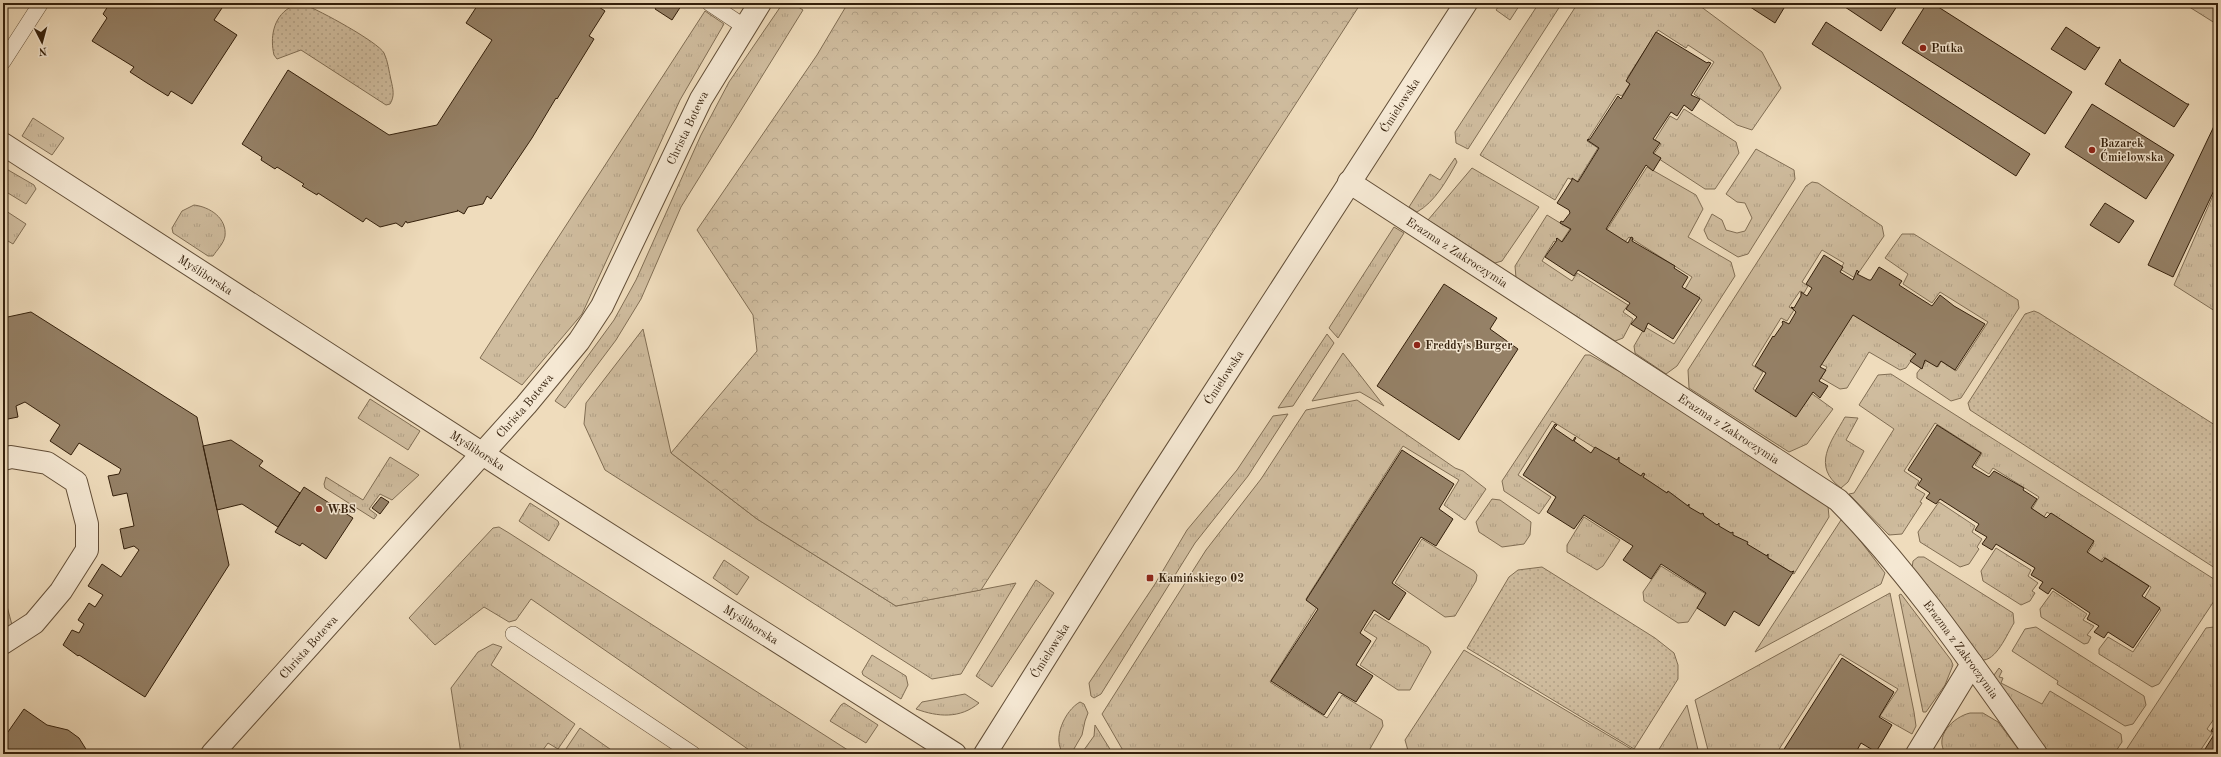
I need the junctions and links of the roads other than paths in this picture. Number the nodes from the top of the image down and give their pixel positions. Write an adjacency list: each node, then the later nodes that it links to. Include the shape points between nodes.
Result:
1 (41, 3): 6 (lane)
2 (708, 3): 5 (lane)
3 (760, 3): 5 (street, Christa Botewa)
4 (1466, 3): 8 (street, Ćmielowska)
5 (745, 27): 9 (street, Christa Botewa, via 701,99 602,306 579,341)
6 (3, 62)
7 (3, 144): 9 (street, Myśliborska)
8 (1349, 182): 13 (street, Erazma z Zakroczymia, via 1838,500 1878,541); 17 (street, Ćmielowska)
9 (482, 453): 14 (street, Christa Botewa); 16 (street, Myśliborska)
10 (3, 459): 12 (street, via 11,457 47,463 76,482 87,524 87,550 61,591 34,623)
11 (513, 634): 15 (lane)
12 (3, 643)
13 (1972, 664): 18 (street); 19 (street, Erazma z Zakroczymia)
14 (212, 754)
15 (692, 754)
16 (954, 754)
17 (985, 754)
18 (1918, 754)
19 (2036, 754)

